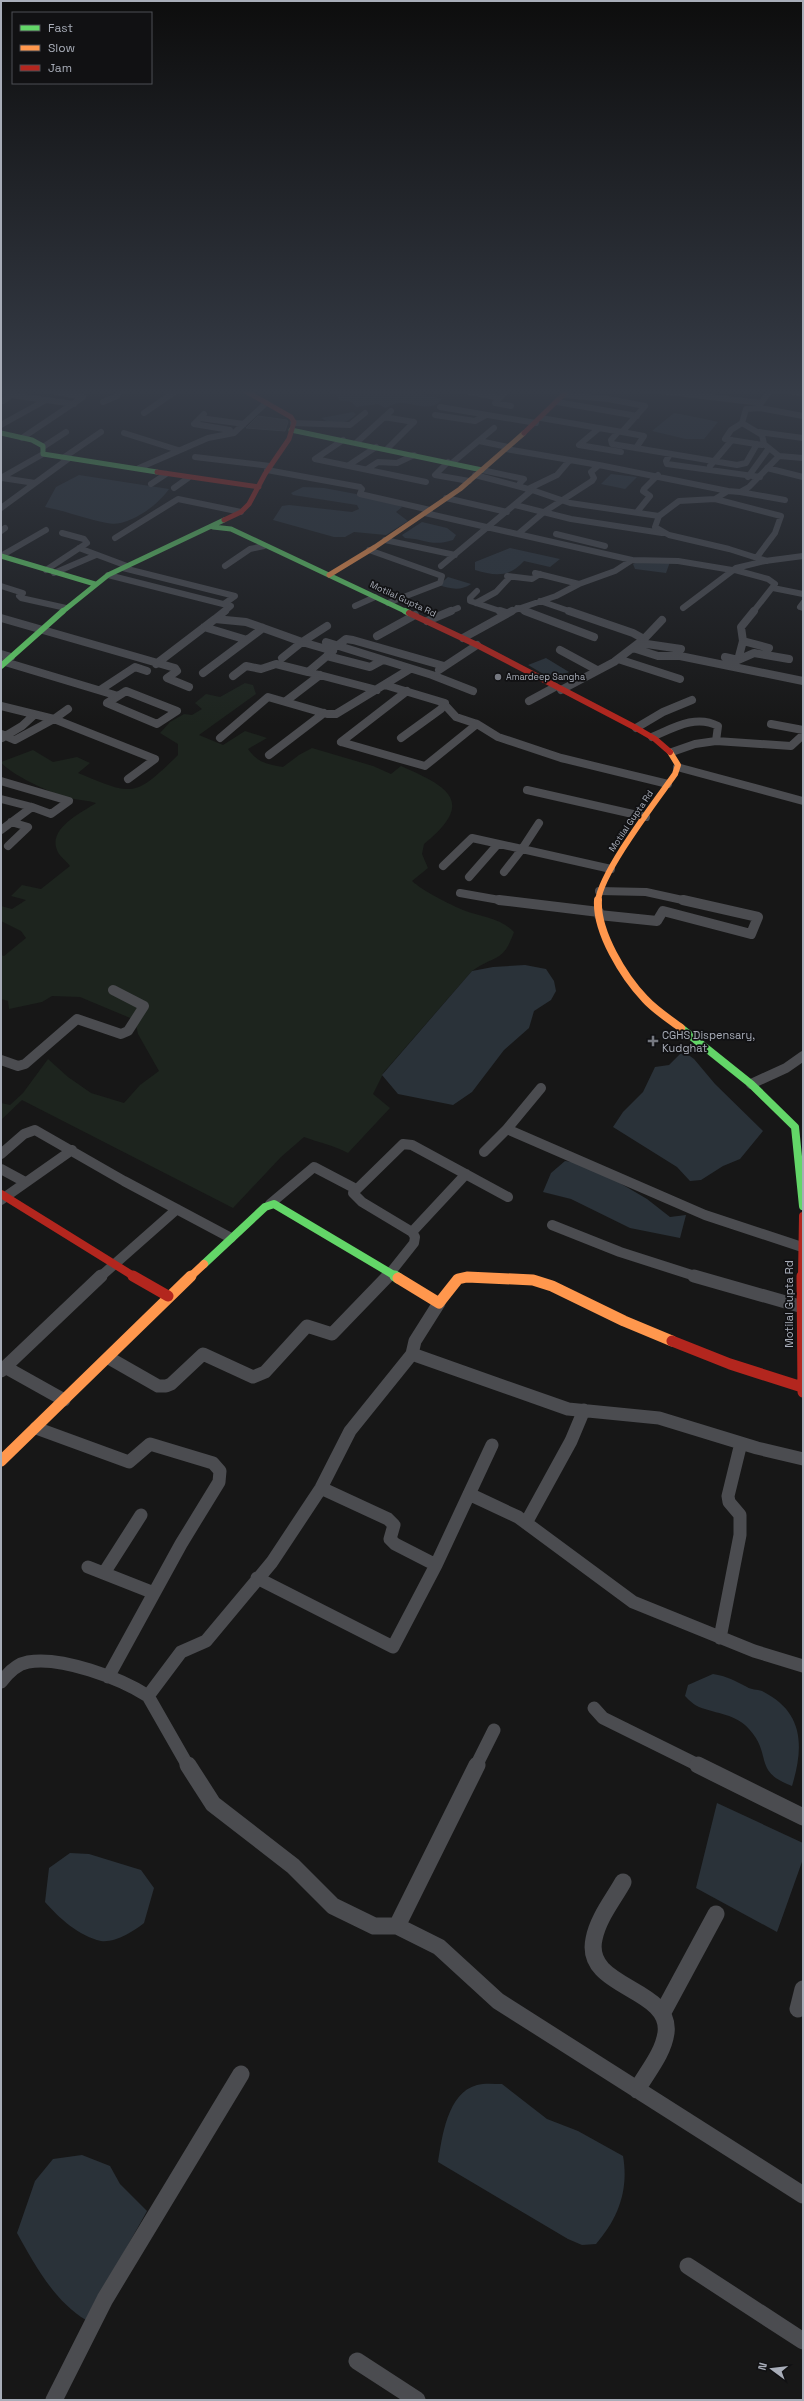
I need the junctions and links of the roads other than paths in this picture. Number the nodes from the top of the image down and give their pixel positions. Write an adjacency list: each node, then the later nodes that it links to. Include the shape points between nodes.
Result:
1 (11, 501): 14 (street)
2 (175, 501): 31 (street)
3 (188, 501): 15 (street)
4 (248, 501): 15 (street)
5 (388, 501): 16 (street)
6 (442, 501): 16 (street)
7 (459, 501): 17 (street)
8 (520, 501): 13 (street)
9 (563, 501): 18 (street); 19 (street)
10 (646, 501): 19 (street)
11 (679, 501): 20 (street)
12 (723, 501): 41 (street, via 781,516 775,533)
13 (515, 506): 17 (street); 18 (street)
14 (1, 508)
15 (241, 512): 21 (street)
16 (428, 512): 25 (street); 32 (street)
17 (507, 512): 25 (street)
18 (544, 512): 22 (street); 30 (street)
19 (637, 512): 20 (street)
20 (659, 516): 29 (street, via 655,527)
21 (232, 518): 24 (street); 26 (street)
22 (571, 519): 23 (street); 29 (street)
23 (566, 524)
24 (213, 526): 26 (street, Motilal Gupta Rd); 46 (street)
25 (488, 528): 30 (street); 38 (street)
26 (231, 529): 34 (street, Motilal Gupta Rd)
27 (46, 530): 39 (street)
28 (62, 533): 35 (street, via 87,541)
29 (662, 533): 41 (street)
30 (518, 534): 33 (street)
31 (116, 538)
32 (385, 540): 36 (street); 38 (street)
33 (550, 541): 42 (street); 42 (street, via 559,532 627,552 630,554)
34 (264, 546): 44 (street, via 250,549); 50 (street, Motilal Gupta Rd)
35 (79, 548): 37 (street); 48 (street)
36 (369, 550): 50 (street); 59 (street, via 442,576 440,583)
37 (96, 555): 46 (street); 48 (street)
38 (455, 555): 45 (street)
39 (1, 556): 48 (street)
40 (803, 556): 43 (street)
41 (757, 558): 43 (street)
42 (630, 560): 47 (street, via 678,562); 52 (street, via 614,571)
43 (767, 561): 47 (street)
44 (225, 566)
45 (441, 566)
46 (125, 567): 49 (street); 62 (street, via 235,596)
47 (733, 570): 54 (street, via 768,579 775,584); 67 (street)
48 (50, 572): 51 (street)
49 (108, 575): 51 (street); 62 (street)
50 (328, 575): 57 (street, Motilal Gupta Rd)
51 (95, 584): 64 (street)
52 (579, 584): 58 (street); 60 (street, via 538,573 532,580 508,577 496,592)
53 (1, 586): 64 (street, via 21,591 21,598)
54 (773, 588): 56 (street); 86 (street, via 741,627)
55 (477, 591): 60 (street, via 469,600)
56 (803, 594)
57 (375, 596): 59 (street, Motilal Gupta Rd); 63 (street)
58 (540, 601): 66 (street); 85 (street, via 634,633)
59 (388, 603): 71 (street, Motilal Gupta Rd)
60 (476, 603): 70 (street)
61 (803, 603): 68 (street, via 800,607)
62 (224, 604): 73 (street, via 232,607)
63 (355, 606)
64 (66, 608): 79 (street)
65 (458, 608): 75 (street)
66 (517, 608): 70 (street); 82 (street)
67 (683, 608)
68 (803, 608)
69 (1, 610): 72 (street)
70 (506, 613): 83 (street)
71 (414, 615): 75 (street, Motilal Gupta Rd); 80 (street)
72 (1, 617): 79 (street)
73 (215, 619): 77 (street); 78 (street, via 246,622)
74 (662, 620): 85 (street)
75 (427, 621): 83 (street, Motilal Gupta Rd)
76 (327, 626): 81 (street)
77 (204, 627): 84 (street); 101 (street)
78 (263, 628): 84 (street); 87 (street)
79 (43, 629): 100 (street); 101 (street)
80 (377, 636)
81 (310, 637): 87 (street); 89 (street)
82 (594, 637)
83 (463, 638): 88 (street, Motilal Gupta Rd)
84 (247, 640): 107 (street)
85 (642, 641): 90 (street); 99 (street)
86 (743, 641): 91 (street); 99 (street)
87 (302, 642): 94 (street, via 333,651); 95 (street)
88 (477, 644): 102 (street); 115 (street, Motilal Gupta Rd)
89 (337, 646): 98 (street); 102 (street, via 346,640 353,640)
90 (633, 648): 96 (street); 112 (street, via 658,656 687,657)
91 (769, 648)
92 (560, 650): 104 (street)
93 (1, 654): 100 (street)
94 (327, 656): 98 (street, via 370,667); 106 (street)
95 (282, 658)
96 (618, 658): 104 (street); 111 (street)
97 (789, 659): 99 (street, via 754,653)
98 (382, 660): 103 (street)
99 (738, 660)
100 (6, 662): 116 (street)
101 (156, 664): 114 (street, via 178,670 167,678)
102 (444, 666): 109 (street)
103 (410, 669): 109 (street); 113 (street)
104 (597, 670): 115 (street)
105 (147, 671): 116 (street, via 135,667)
106 (308, 672): 108 (street); 110 (street, via 276,664 261,669 246,666)
107 (203, 673)
108 (320, 675): 117 (street); 122 (street)
109 (432, 675): 119 (street)
110 (233, 676)
111 (680, 679)
112 (803, 681)
113 (385, 685): 117 (street); 118 (street)
114 (189, 687)
115 (558, 688): 123 (street); 132 (street, Motilal Gupta Rd)
116 (100, 690): 120 (street)
117 (377, 690): 127 (street, via 336,714)
118 (407, 691): 124 (street, via 439,700); 130 (street, via 342,742 425,766)
119 (473, 691)
120 (118, 696): 120 (street, via 107,703 157,724 177,711 126,691)
121 (692, 700): 132 (street, via 663,712)
122 (286, 701): 127 (street); 137 (street, via 268,696)
123 (529, 701)
124 (445, 705): 130 (street, via 456,717); 138 (street)
125 (1, 706): 128 (street)
126 (68, 709): 129 (street)
127 (324, 713): 141 (street)
128 (34, 715): 129 (street); 135 (street, via 22,726)
129 (54, 719): 135 (street, via 15,740); 143 (street, via 155,759)
130 (477, 724): 145 (street, via 498,737 561,758)
131 (771, 724): 133 (street)
132 (636, 728): 136 (street, Motilal Gupta Rd)
133 (803, 730)
134 (803, 735): 139 (street, via 791,746 782,747)
135 (2, 736)
136 (652, 737): 139 (street, via 701,721 718,726); 140 (street, Motilal Gupta Rd)
137 (220, 738)
138 (401, 738)
139 (716, 741): 140 (street, via 695,744)
140 (672, 752): 142 (street)
141 (269, 756)
142 (677, 767): 145 (street, Motilal Gupta Rd); 148 (street)
143 (128, 779)
144 (1, 782): 149 (street, via 69,801 51,814)
145 (668, 784): 150 (street, Motilal Gupta Rd)
146 (528, 790): 150 (street)
147 (1, 799): 149 (street)
148 (803, 800)
149 (32, 807): 151 (street)
150 (646, 817): 158 (street, Motilal Gupta Rd)
151 (11, 822): 153 (street); 155 (street, via 28,828)
152 (539, 823): 156 (street)
153 (1, 830)
154 (498, 844): 156 (street); 157 (street, via 470,839); 160 (street)
155 (8, 846)
156 (522, 849): 158 (street); 159 (street)
157 (443, 866)
158 (611, 869): 161 (street, Motilal Gupta Rd)
159 (504, 872)
160 (469, 877)
161 (599, 892): 163 (street, Motilal Gupta Rd); 163 (street, via 646,892 758,917 751,934 663,911 657,921)
162 (460, 893): 163 (street)
163 (599, 914): 167 (street, Motilal Gupta Rd, via 615,959 645,999)
164 (113, 990): 166 (street, via 144,1006 128,1031 121,1034 77,1019 25,1064 18,1066)
165 (803, 1056): 167 (street, via 786,1068)
166 (1, 1060)
167 (751, 1084): 180 (street, Motilal Gupta Rd, via 795,1127)
168 (541, 1088): 169 (street)
169 (507, 1129): 171 (street); 186 (street, via 705,1215)
170 (72, 1150): 172 (street, via 31,1130); 175 (street); 181 (street)
171 (484, 1152)
172 (1, 1154)
173 (1, 1169): 175 (street)
174 (466, 1174): 176 (street, via 404,1144); 178 (street); 184 (street)
175 (25, 1182): 177 (street)
176 (356, 1189): 179 (street, via 314,1167); 184 (street, via 353,1194 355,1197)
177 (2, 1197): 187 (street, via 67,1234)
178 (508, 1197)
179 (270, 1204): 185 (street); 188 (street, via 277,1205)
180 (803, 1206)
181 (177, 1209): 185 (street); 187 (street)
182 (803, 1216): 186 (street, Motilal Gupta Rd)
183 (552, 1226): 191 (street, via 620,1252 709,1281)
184 (412, 1232): 188 (street, via 415,1237 414,1243)
185 (231, 1238): 189 (street)
186 (802, 1247): 191 (street, Motilal Gupta Rd)
187 (113, 1266): 189 (street); 194 (street)
188 (390, 1273): 190 (street); 193 (street, via 332,1334 307,1326 259,1376 253,1377 203,1354 171,1384 158,1386)
189 (168, 1296): 193 (street)
190 (438, 1303): 192 (street, via 415,1341); 195 (street, via 458,1279 467,1277 533,1280 552,1286 624,1321 723,1361)
191 (802, 1307): 195 (street, Motilal Gupta Rd)
192 (412, 1354): 197 (street, via 568,1408); 203 (street, via 350,1432)
193 (109, 1358): 196 (street)
194 (3, 1369): 196 (street)
195 (802, 1389)
196 (64, 1400): 198 (street)
197 (584, 1410): 199 (street, via 659,1418); 206 (street, via 568,1447)
198 (36, 1428): 202 (street); 211 (street, via 129,1462 150,1444 213,1463 220,1471 219,1482)
199 (741, 1443): 201 (street); 212 (street, via 728,1496 729,1502 740,1514 740,1535)
200 (492, 1445): 204 (street)
201 (803, 1459)
202 (1, 1461)
203 (321, 1488): 207 (street, via 388,1519 394,1525 390,1539 395,1544); 210 (street, via 272,1562)
204 (470, 1494): 206 (street); 207 (street)
205 (141, 1515): 209 (street)
206 (526, 1523): 212 (street, via 633,1602)
207 (436, 1565): 210 (street, via 392,1647)
208 (88, 1568): 209 (street)
209 (104, 1573): 211 (street)
210 (257, 1578): 216 (street, via 206,1642 182,1652)
211 (154, 1593): 214 (street)
212 (720, 1638): 213 (street)
213 (803, 1666)
214 (108, 1677): 215 (street, via 61,1663 27,1662 7,1674); 216 (street)
215 (1, 1682)
216 (148, 1696): 222 (street, via 180,1756 213,1804 293,1866 333,1906 374,1926)
217 (594, 1708): 219 (street, via 604,1718)
218 (494, 1730): 222 (street)
219 (803, 1816)
220 (623, 1882): 225 (street, via 592,1941 594,1963 659,2008)
221 (716, 1914): 225 (street)
222 (398, 1926): 227 (street, via 439,1947 498,2002)
223 (803, 1989): 224 (street)
224 (798, 2009)
225 (662, 2014): 227 (street, via 666,2030 664,2044)
226 (241, 2074): 232 (street, via 105,2299)
227 (636, 2090): 228 (street)
228 (803, 2195)
229 (688, 2266): 230 (street)
230 (803, 2341)
231 (357, 2361): 233 (street)
232 (54, 2400)
233 (417, 2400)

